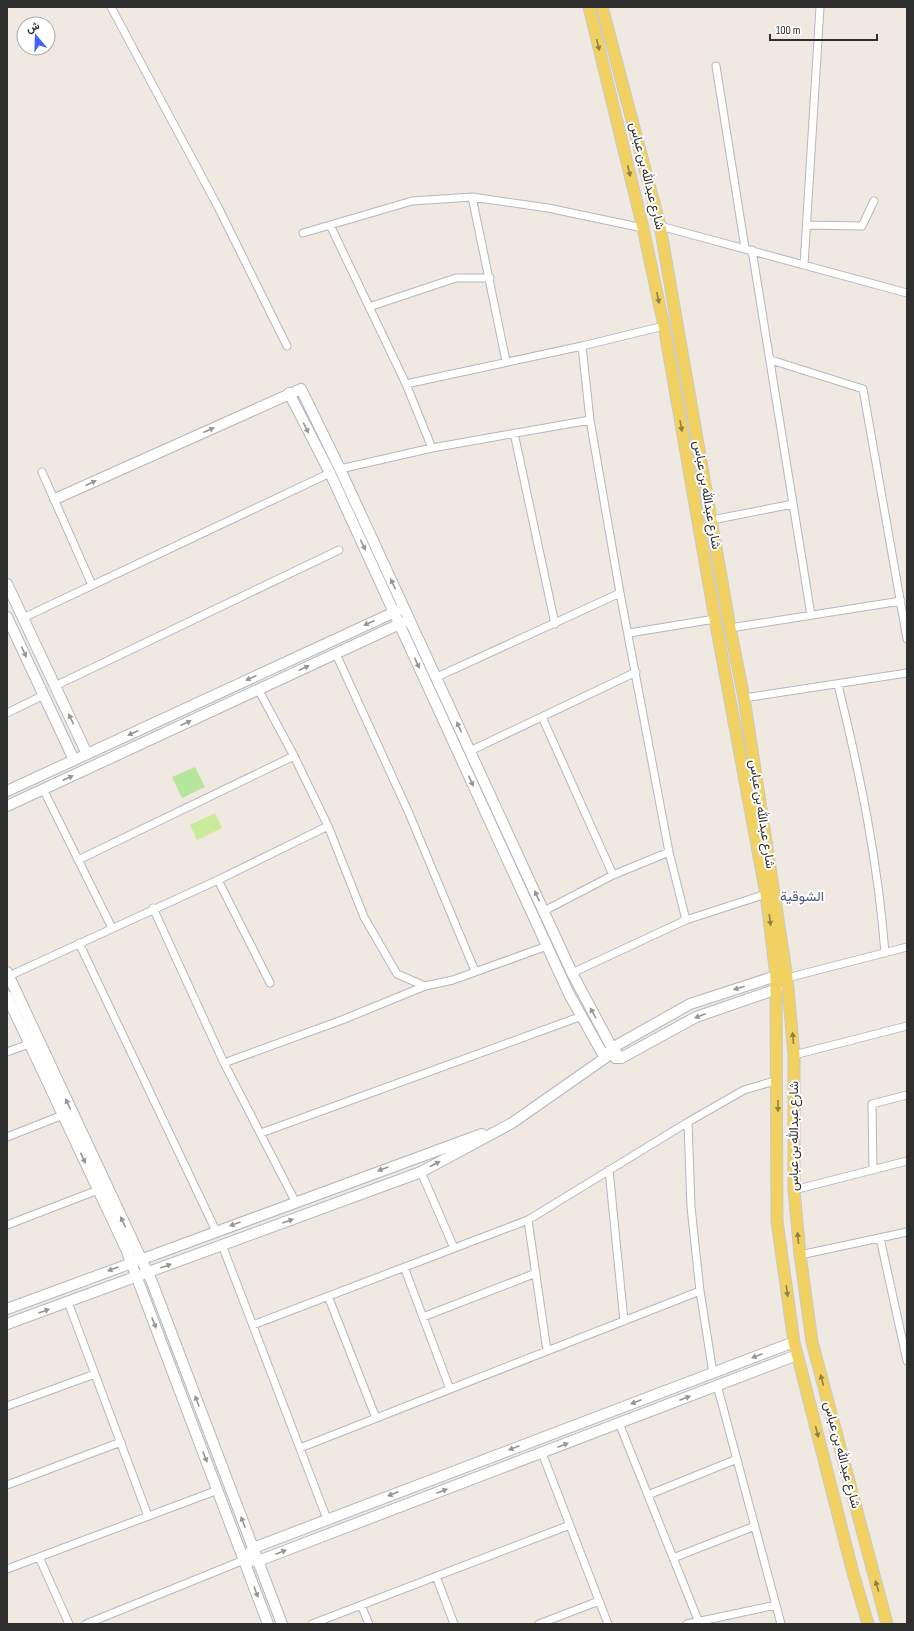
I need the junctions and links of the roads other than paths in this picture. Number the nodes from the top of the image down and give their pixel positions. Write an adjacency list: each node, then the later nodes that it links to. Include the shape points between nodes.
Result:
1 (111, 7): 19 (street, via 218,207)
2 (589, 7): 11 (main road, شارع عبدالله بن عباس, one-way to 11)
3 (602, 7): 10 (main road, شارع عبدالله بن عباس)
4 (820, 7): 9 (street)
5 (716, 66): 13 (street)
6 (472, 197): 8 (street, via 412,201); 11 (street, via 548,208); 15 (street)
7 (874, 201): 9 (street, via 862,226)
8 (330, 225): 12 (street); 17 (street)
9 (806, 225): 14 (street)
10 (660, 226): 13 (street); 33 (main road, شارع عبدالله بن عباس)
11 (643, 228): 18 (main road, شارع عبدالله بن عباس, one-way to 18)
12 (303, 233)
13 (748, 249): 14 (street); 21 (street)
14 (804, 265): 16 (street)
15 (490, 278): 17 (street, via 456,278); 22 (street)
16 (907, 293)
17 (369, 307): 23 (street)
18 (664, 326): 20 (street); 45 (main road, شارع عبدالله بن عباس, one-way to 45)
19 (287, 346)
20 (582, 346): 22 (street); 25 (street)
21 (771, 360): 32 (street); 38 (street, via 863,389)
22 (506, 361): 23 (street)
23 (406, 384): 27 (street)
24 (289, 393): 28 (street, via 301,389); 30 (street, one-way to 30); 31 (street, one-way to 24)
25 (590, 420): 26 (street); 37 (street)
26 (514, 433): 27 (street); 46 (street)
27 (432, 448): 28 (street)
28 (340, 469): 39 (street, one-way to 28)
29 (42, 472): 31 (street)
30 (330, 473): 36 (street); 40 (street, one-way to 40)
31 (55, 499): 36 (street)
32 (793, 504): 33 (street); 41 (street)
33 (712, 520): 48 (main road, شارع عبدالله بن عباس)
34 (339, 550): 56 (street)
35 (7, 584): 43 (street)
36 (92, 585): 43 (street)
37 (620, 593): 46 (street); 49 (street)
38 (901, 601): 41 (street); 50 (street)
39 (404, 607): 40 (street); 44 (street)
40 (394, 612): 47 (street); 63 (street, one-way to 63)
41 (811, 615): 48 (street)
42 (7, 617): 58 (street, one-way to 58)
43 (23, 618): 56 (street)
44 (410, 619): 47 (street); 54 (street)
45 (715, 619): 49 (street); 74 (main road, شارع عبدالله بن عباس)
46 (555, 624): 54 (street)
47 (400, 625): 51 (street); 80 (street, one-way to 80)
48 (730, 628): 59 (main road, شارع عبدالله بن عباس)
49 (629, 633): 52 (street)
50 (907, 640)
51 (336, 654): 57 (street, one-way to 51); 83 (street, via 408,811)
52 (636, 672): 61 (street); 70 (street)
53 (907, 673): 55 (street)
54 (437, 677): 62 (street, one-way to 54)
55 (838, 685): 59 (street); 82 (street, via 866,806 881,898)
56 (55, 686): 63 (street, one-way to 56)
57 (258, 689): 64 (street); 66 (street, one-way to 57)
58 (44, 695): 60 (street); 65 (street)
59 (744, 698): 86 (main road, شارع عبدالله بن عباس)
60 (7, 713)
61 (542, 717): 62 (street); 72 (street)
62 (470, 751): 76 (street, one-way to 62)
63 (87, 754): 65 (street)
64 (294, 756): 69 (street); 71 (street)
65 (74, 760): 67 (street)
66 (43, 789): 68 (street); 71 (street)
67 (7, 791)
68 (7, 806)
69 (328, 826): 73 (street); 88 (street, via 364,917 397,974)
70 (669, 852): 72 (street); 77 (street)
71 (78, 860): 78 (street)
72 (613, 875): 76 (street)
73 (218, 880): 75 (street); 87 (street)
74 (766, 894): 77 (street); 86 (main road, شارع عبدالله بن عباس, one-way to 86)
75 (154, 908): 78 (street); 99 (street)
76 (544, 911): 84 (street)
77 (686, 920): 84 (street)
78 (112, 928): 79 (street)
79 (79, 943): 85 (street); 116 (street)
80 (547, 946): 83 (street); 91 (street)
81 (907, 947): 82 (street)
82 (884, 953): 86 (street)
83 (475, 971): 88 (street, via 453,980)
84 (572, 973): 94 (street, one-way to 84)
85 (8, 974): 122 (street, one-way to 85)
86 (782, 977): 89 (main road, شارع عبدالله بن عباس); 94 (street, one-way to 94, via 690,1004); 96 (main road, شارع عبدالله بن عباس, one-way to 86)
87 (270, 983)
88 (425, 986): 99 (street, via 342,1020)
89 (776, 989): 98 (street, one-way to 98, via 696,1017); 100 (main road, شارع عبدالله بن عباس)
90 (7, 996): 93 (street)
91 (582, 1016): 97 (street); 105 (street)
92 (907, 1026): 96 (street)
93 (29, 1044): 95 (street); 102 (street)
94 (612, 1048): 97 (street); 98 (street)
95 (7, 1052)
96 (794, 1055): 112 (main road, شارع عبدالله بن عباس)
97 (605, 1058): 98 (street); 104 (street)
98 (621, 1058)
99 (224, 1063): 105 (street)
100 (778, 1080): 103 (street, via 744,1090); 135 (main road, شارع عبدالله بن عباس, one-way to 135, via 778,1221)
101 (907, 1095): 109 (street, via 872,1104)
102 (63, 1115): 106 (street); 111 (street, one-way to 111)
103 (688, 1122): 108 (street); 127 (street, via 691,1207)
104 (512, 1123): 110 (street, one-way to 104); 113 (street, one-way to 113)
105 (261, 1133): 113 (street)
106 (7, 1137)
107 (907, 1161): 109 (street)
108 (609, 1170): 114 (street); 132 (street)
109 (872, 1170): 112 (street)
110 (421, 1172): 119 (street, one-way to 110); 120 (street)
111 (98, 1190): 115 (street); 122 (street)
112 (794, 1190): 121 (main road, شارع عبدالله بن عباس, one-way to 112)
113 (295, 1202): 116 (street, one-way to 116)
114 (528, 1220): 120 (street); 125 (street)
115 (7, 1225)
116 (216, 1231): 122 (street)
117 (907, 1232): 118 (street)
118 (880, 1238): 121 (street); 138 (street)
119 (222, 1245): 124 (street, one-way to 119); 134 (street)
120 (454, 1248): 123 (street)
121 (800, 1255): 180 (main road, شارع عبدالله بن عباس, one-way to 121, via 812,1342)
122 (136, 1261): 124 (street); 126 (street); 130 (street, one-way to 130)
123 (404, 1267): 128 (street); 131 (street)
124 (147, 1272): 126 (street); 157 (street, one-way to 124)
125 (536, 1273): 131 (street); 136 (street)
126 (137, 1276): 129 (street); 151 (street, one-way to 151)
127 (700, 1291): 132 (street); 139 (street)
128 (328, 1296): 134 (street); 144 (street)
129 (68, 1302): 133 (street, one-way to 129); 140 (street)
130 (7, 1309)
131 (423, 1317): 142 (street)
132 (624, 1321): 136 (street)
133 (7, 1324)
134 (253, 1325): 147 (street)
135 (794, 1342): 137 (main road, شارع عبدالله بن عباس); 139 (street, one-way to 139)
136 (547, 1351): 142 (street)
137 (797, 1355): 141 (street); 179 (main road, شارع عبدالله بن عباس, one-way to 179)
138 (907, 1361)
139 (713, 1373): 154 (street, one-way to 154)
140 (95, 1374): 143 (street); 146 (street)
141 (717, 1385): 145 (street, one-way to 141); 149 (street)
142 (450, 1389): 144 (street)
143 (7, 1406)
144 (376, 1418): 147 (street)
145 (619, 1423): 148 (street, one-way to 145); 152 (street)
146 (121, 1442): 150 (street); 153 (street)
147 (300, 1448): 154 (street)
148 (542, 1453): 155 (street); 161 (street, one-way to 148)
149 (737, 1459): 152 (street); 156 (street)
150 (7, 1485)
151 (218, 1490): 153 (street); 160 (street)
152 (648, 1495): 159 (street)
153 (148, 1516): 158 (street)
154 (328, 1519): 157 (street)
155 (570, 1525): 163 (street); 164 (street)
156 (755, 1526): 159 (street); 166 (street)
157 (253, 1548): 160 (street); 161 (street)
158 (39, 1557): 162 (street); 168 (street)
159 (673, 1558): 167 (street)
160 (244, 1560): 161 (street); 169 (street); 170 (street, one-way to 170)
161 (258, 1561): 171 (street)
162 (7, 1569)
163 (436, 1576): 165 (street); 174 (street)
164 (599, 1601): 175 (street); 176 (street)
165 (361, 1605): 172 (street); 173 (street)
166 (776, 1605): 167 (street); 178 (street)
167 (698, 1620): 177 (street)
168 (69, 1624)
169 (86, 1624)
170 (268, 1624)
171 (282, 1624)
172 (312, 1624)
173 (368, 1624)
174 (454, 1624)
175 (539, 1624)
176 (608, 1624)
177 (687, 1624)
178 (781, 1624)
179 (868, 1624)
180 (887, 1624)

